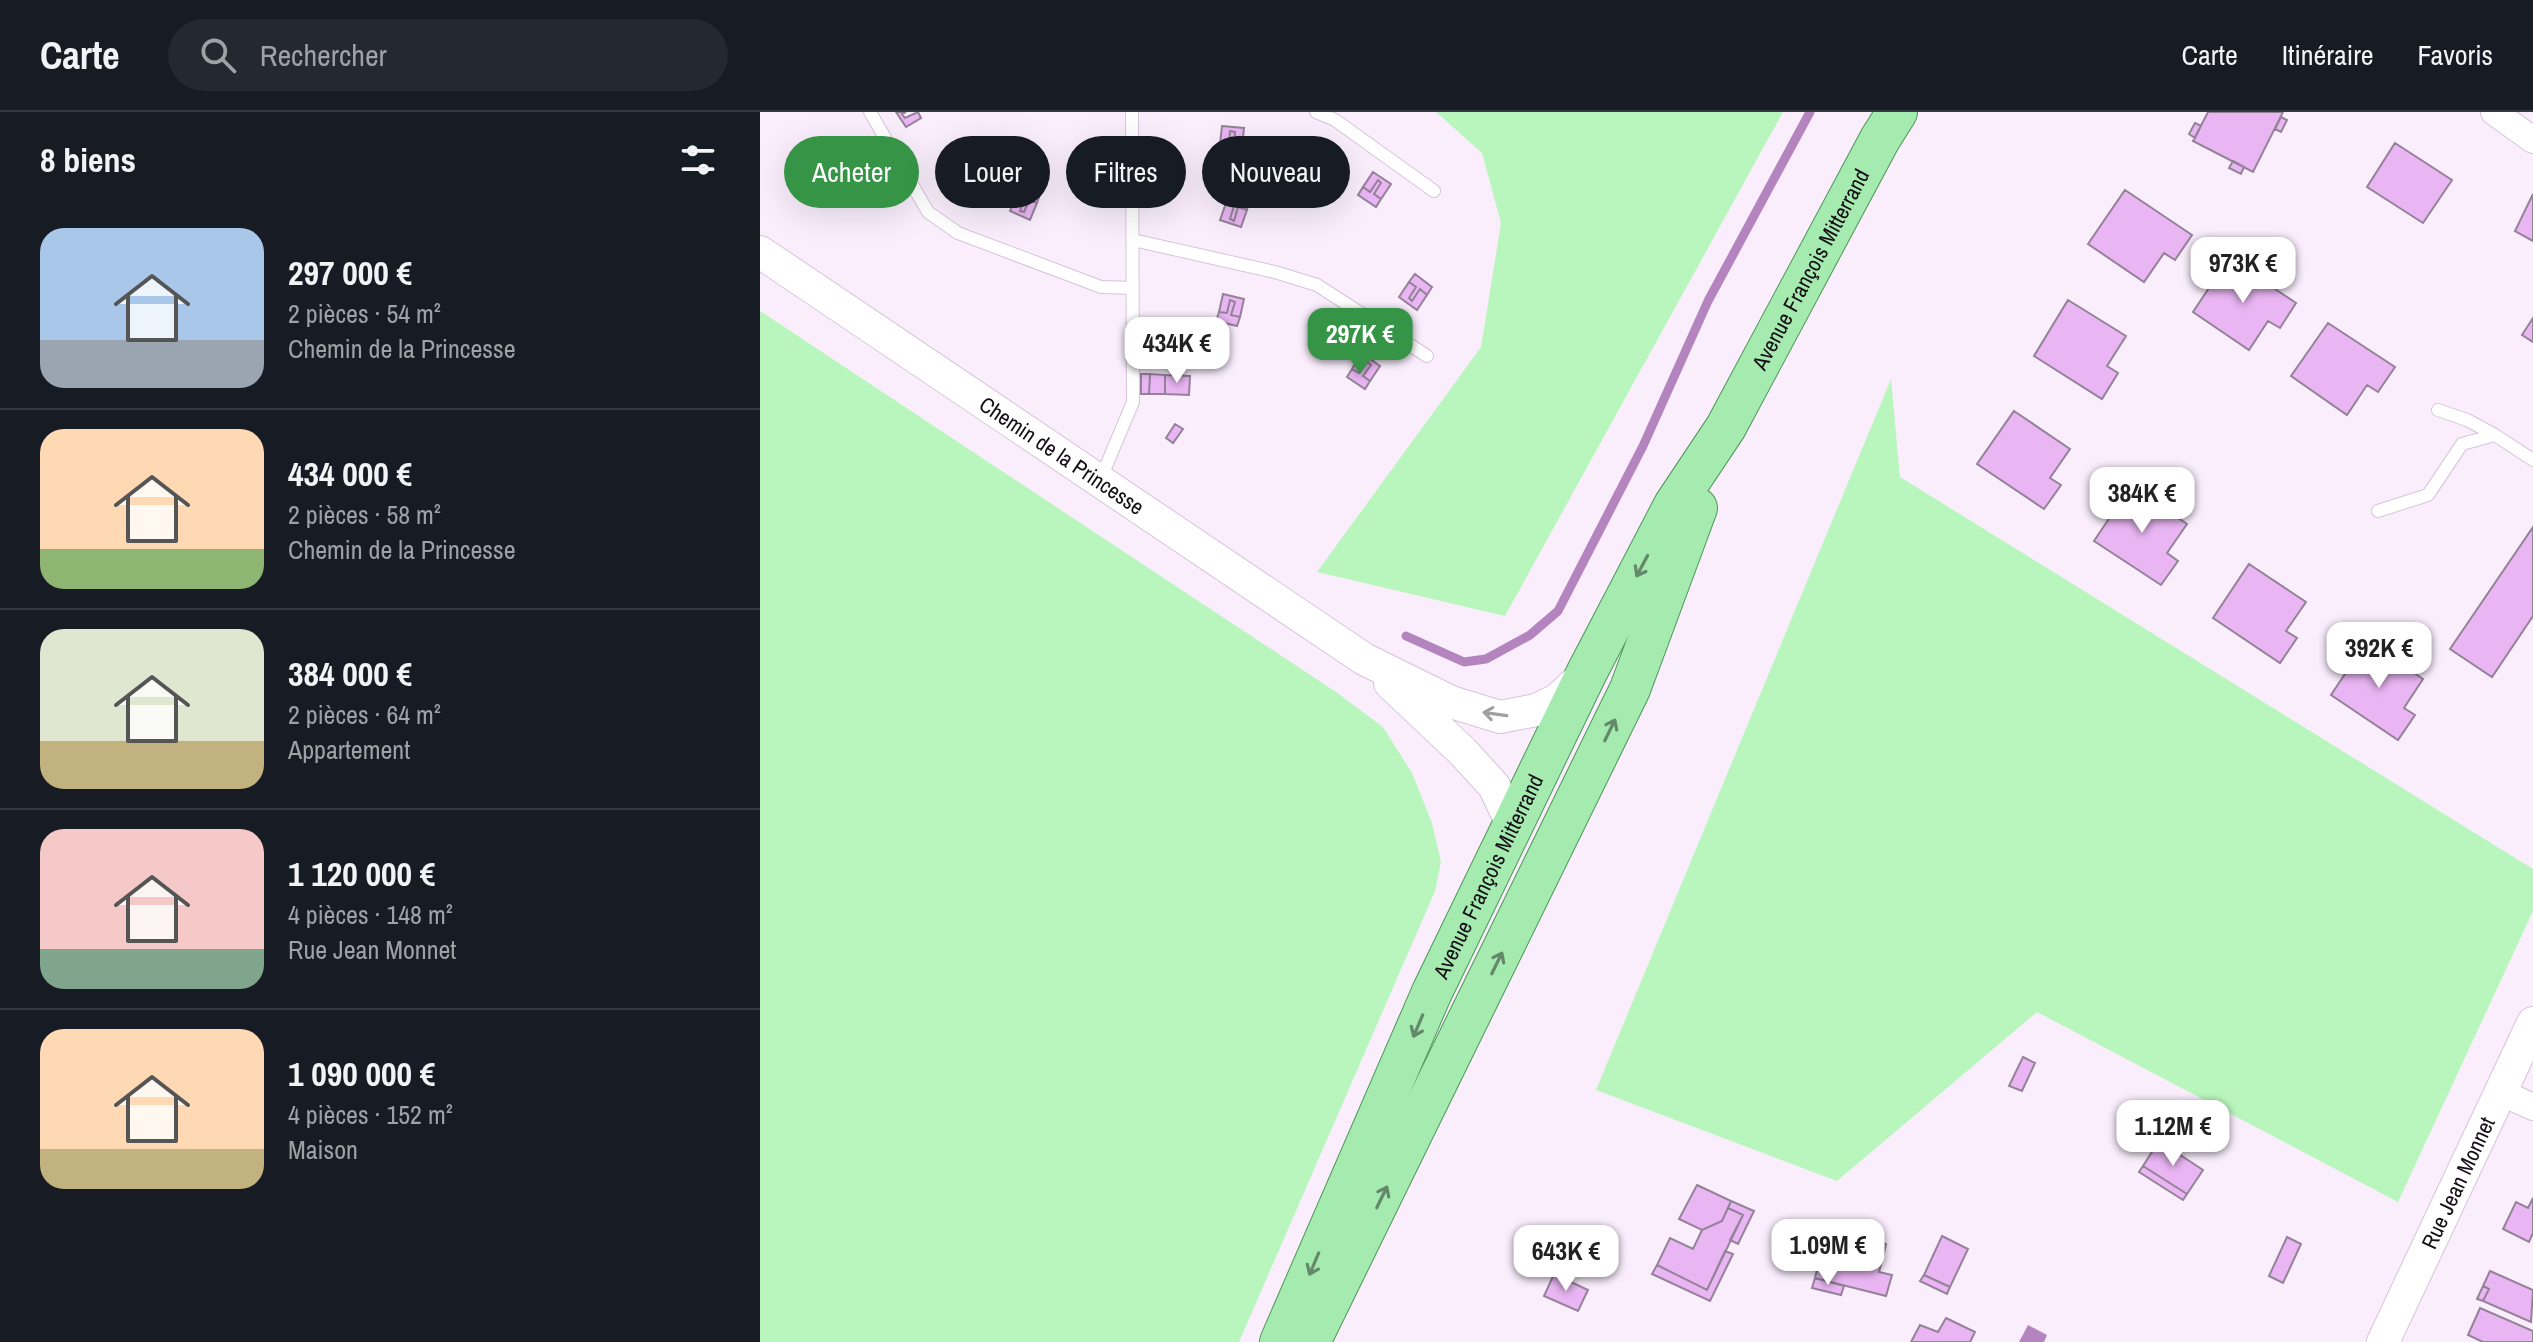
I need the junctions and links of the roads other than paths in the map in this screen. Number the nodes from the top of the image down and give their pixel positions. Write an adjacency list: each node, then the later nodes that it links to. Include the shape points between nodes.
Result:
1 (870, 112): 10 (lane, via 928,212 958,233 1101,287)
2 (1132, 112): 8 (lane)
3 (1316, 112): 7 (lane)
4 (1897, 112): 13 (main road, Avenue François Mitterrand)
5 (2494, 112): 6 (street)
6 (2533, 140)
7 (1434, 191)
8 (1133, 240): 10 (lane); 11 (lane, via 1317,285)
9 (760, 252): 16 (street, Chemin de la Princesse)
10 (1133, 288): 16 (lane, via 1133,402)
11 (1427, 356)
12 (2438, 410): 14 (lane)
13 (1726, 427): 19 (main road, Avenue François Mitterrand, one-way to 19, via 1674,505); 25 (main road, Avenue François Mitterrand, one-way to 13, via 1630,689)
14 (2495, 435): 15 (lane); 17 (lane, via 2462,444 2428,495)
15 (2533, 460)
16 (1100, 481): 18 (street, Chemin de la Princesse)
17 (2378, 511)
18 (1364, 659): 19 (street, Chemin de la Princesse, one-way to 18, via 1557,700 1500,717 1451,702); 20 (street, Chemin de la Princesse, via 1494,786)
19 (1587, 672): 20 (main road, Avenue François Mitterrand)
20 (1513, 826): 24 (main road, Avenue François Mitterrand, one-way to 24, via 1432,992)
21 (2533, 1023): 22 (street, Rue Jean Monnet)
22 (2500, 1092): 23 (street); 26 (street, Rue Jean Monnet)
23 (2533, 1107)
24 (1280, 1342)
25 (1310, 1342)
26 (2383, 1342)

